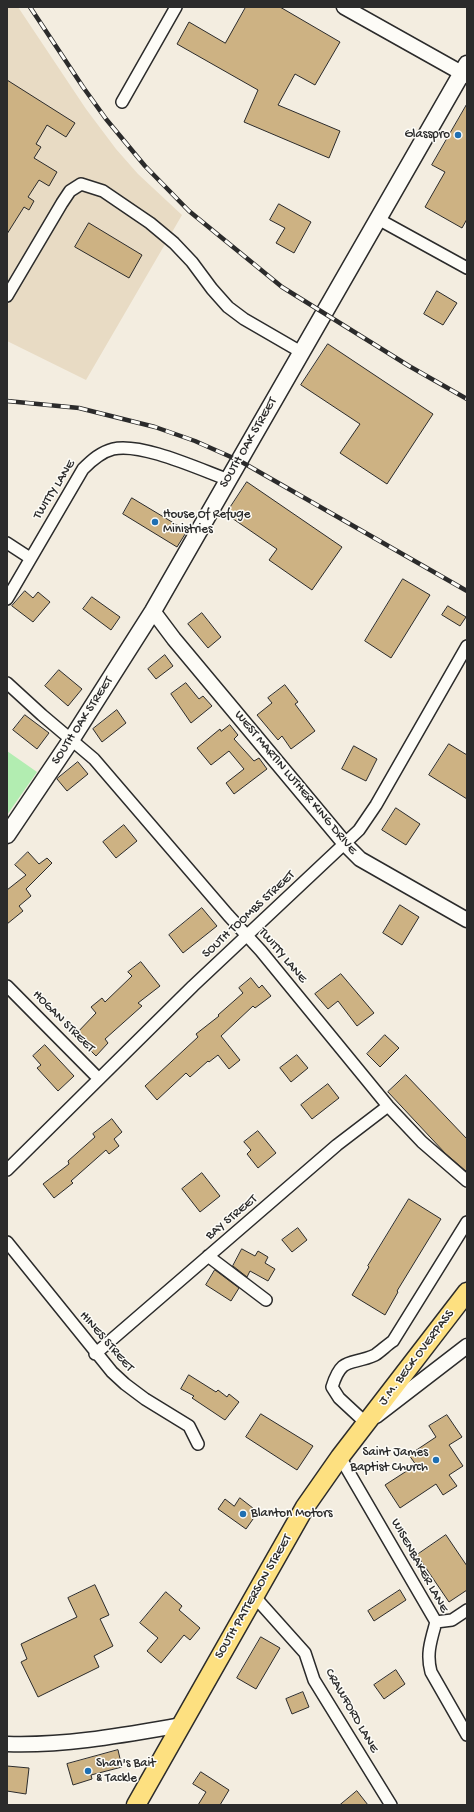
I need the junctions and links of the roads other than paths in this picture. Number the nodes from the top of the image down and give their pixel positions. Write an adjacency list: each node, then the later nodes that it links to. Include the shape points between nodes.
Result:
1 (176, 7): 4 (street)
2 (344, 7): 3 (street)
3 (465, 71): 5 (main road, SOUTH OAK STREET)
4 (122, 102)
5 (378, 219): 6 (street); 8 (main road, SOUTH OAK STREET)
6 (467, 268)
7 (7, 296): 8 (street, via 62,203 70,191 81,184 103,191 150,223 192,262 228,307)
8 (301, 352): 9 (main road, SOUTH OAK STREET)
9 (229, 480): 11 (street, TWITTY LANE, via 157,454 116,448 105,451 83,468); 13 (main road, SOUTH OAK STREET)
10 (7, 543): 11 (street)
11 (30, 558): 12 (street, TWITTY LANE)
12 (7, 598)
13 (153, 611): 16 (main road, SOUTH OAK STREET); 18 (street, WEST MARTIN LUTHER KING DRIVE)
14 (467, 646): 18 (street, SOUTH TOOMBS STREET, via 376,805)
15 (7, 682): 16 (street, TWITTY LANE)
16 (71, 740): 17 (main road, SOUTH OAK STREET); 20 (street, TWITTY LANE, via 94,759)
17 (7, 835)
18 (346, 845): 19 (street, WEST MARTIN LUTHER KING DRIVE, via 360,858); 20 (street, SOUTH TOOMBS STREET)
19 (467, 920)
20 (247, 935): 22 (street, SOUTH TOOMBS STREET); 23 (street, TWITTY LANE)
21 (7, 986): 22 (street, HOGAN STREET)
22 (99, 1079): 24 (street, SOUTH TOOMBS STREET)
23 (388, 1106): 25 (street, TWITTY LANE, via 422,1142); 28 (street, BAY STREET, via 337,1145)
24 (7, 1170)
25 (467, 1181)
26 (467, 1222): 33 (street, via 393,1340 375,1354 349,1362 337,1372 332,1387 339,1398)
27 (7, 1242): 32 (street, HINES STREET)
28 (208, 1256): 30 (street); 32 (street, BAY STREET)
29 (467, 1292): 33 (main road, J.M. BECK OVERPASS)
30 (266, 1300)
31 (467, 1346): 33 (street)
32 (95, 1354): 34 (street, HINES STREET, via 125,1384 189,1426)
33 (367, 1424): 35 (main road, SOUTH PATTERSON STREET)
34 (198, 1444)
35 (340, 1457): 36 (main road, SOUTH PATTERSON STREET, via 305,1507); 38 (street, WISENBAKER LANE)
36 (254, 1596): 39 (main road, SOUTH PATTERSON STREET); 42 (street, CRAWFORD LANE, via 305,1653 314,1680)
37 (467, 1610): 38 (street, via 452,1620)
38 (436, 1622): 40 (street, WISENBAKER LANE, via 428,1649 428,1662 431,1672)
39 (182, 1725): 41 (street, via 101,1739 29,1745); 43 (main road, SOUTH PATTERSON STREET)
40 (467, 1735)
41 (7, 1744)
42 (390, 1804)
43 (136, 1805)

